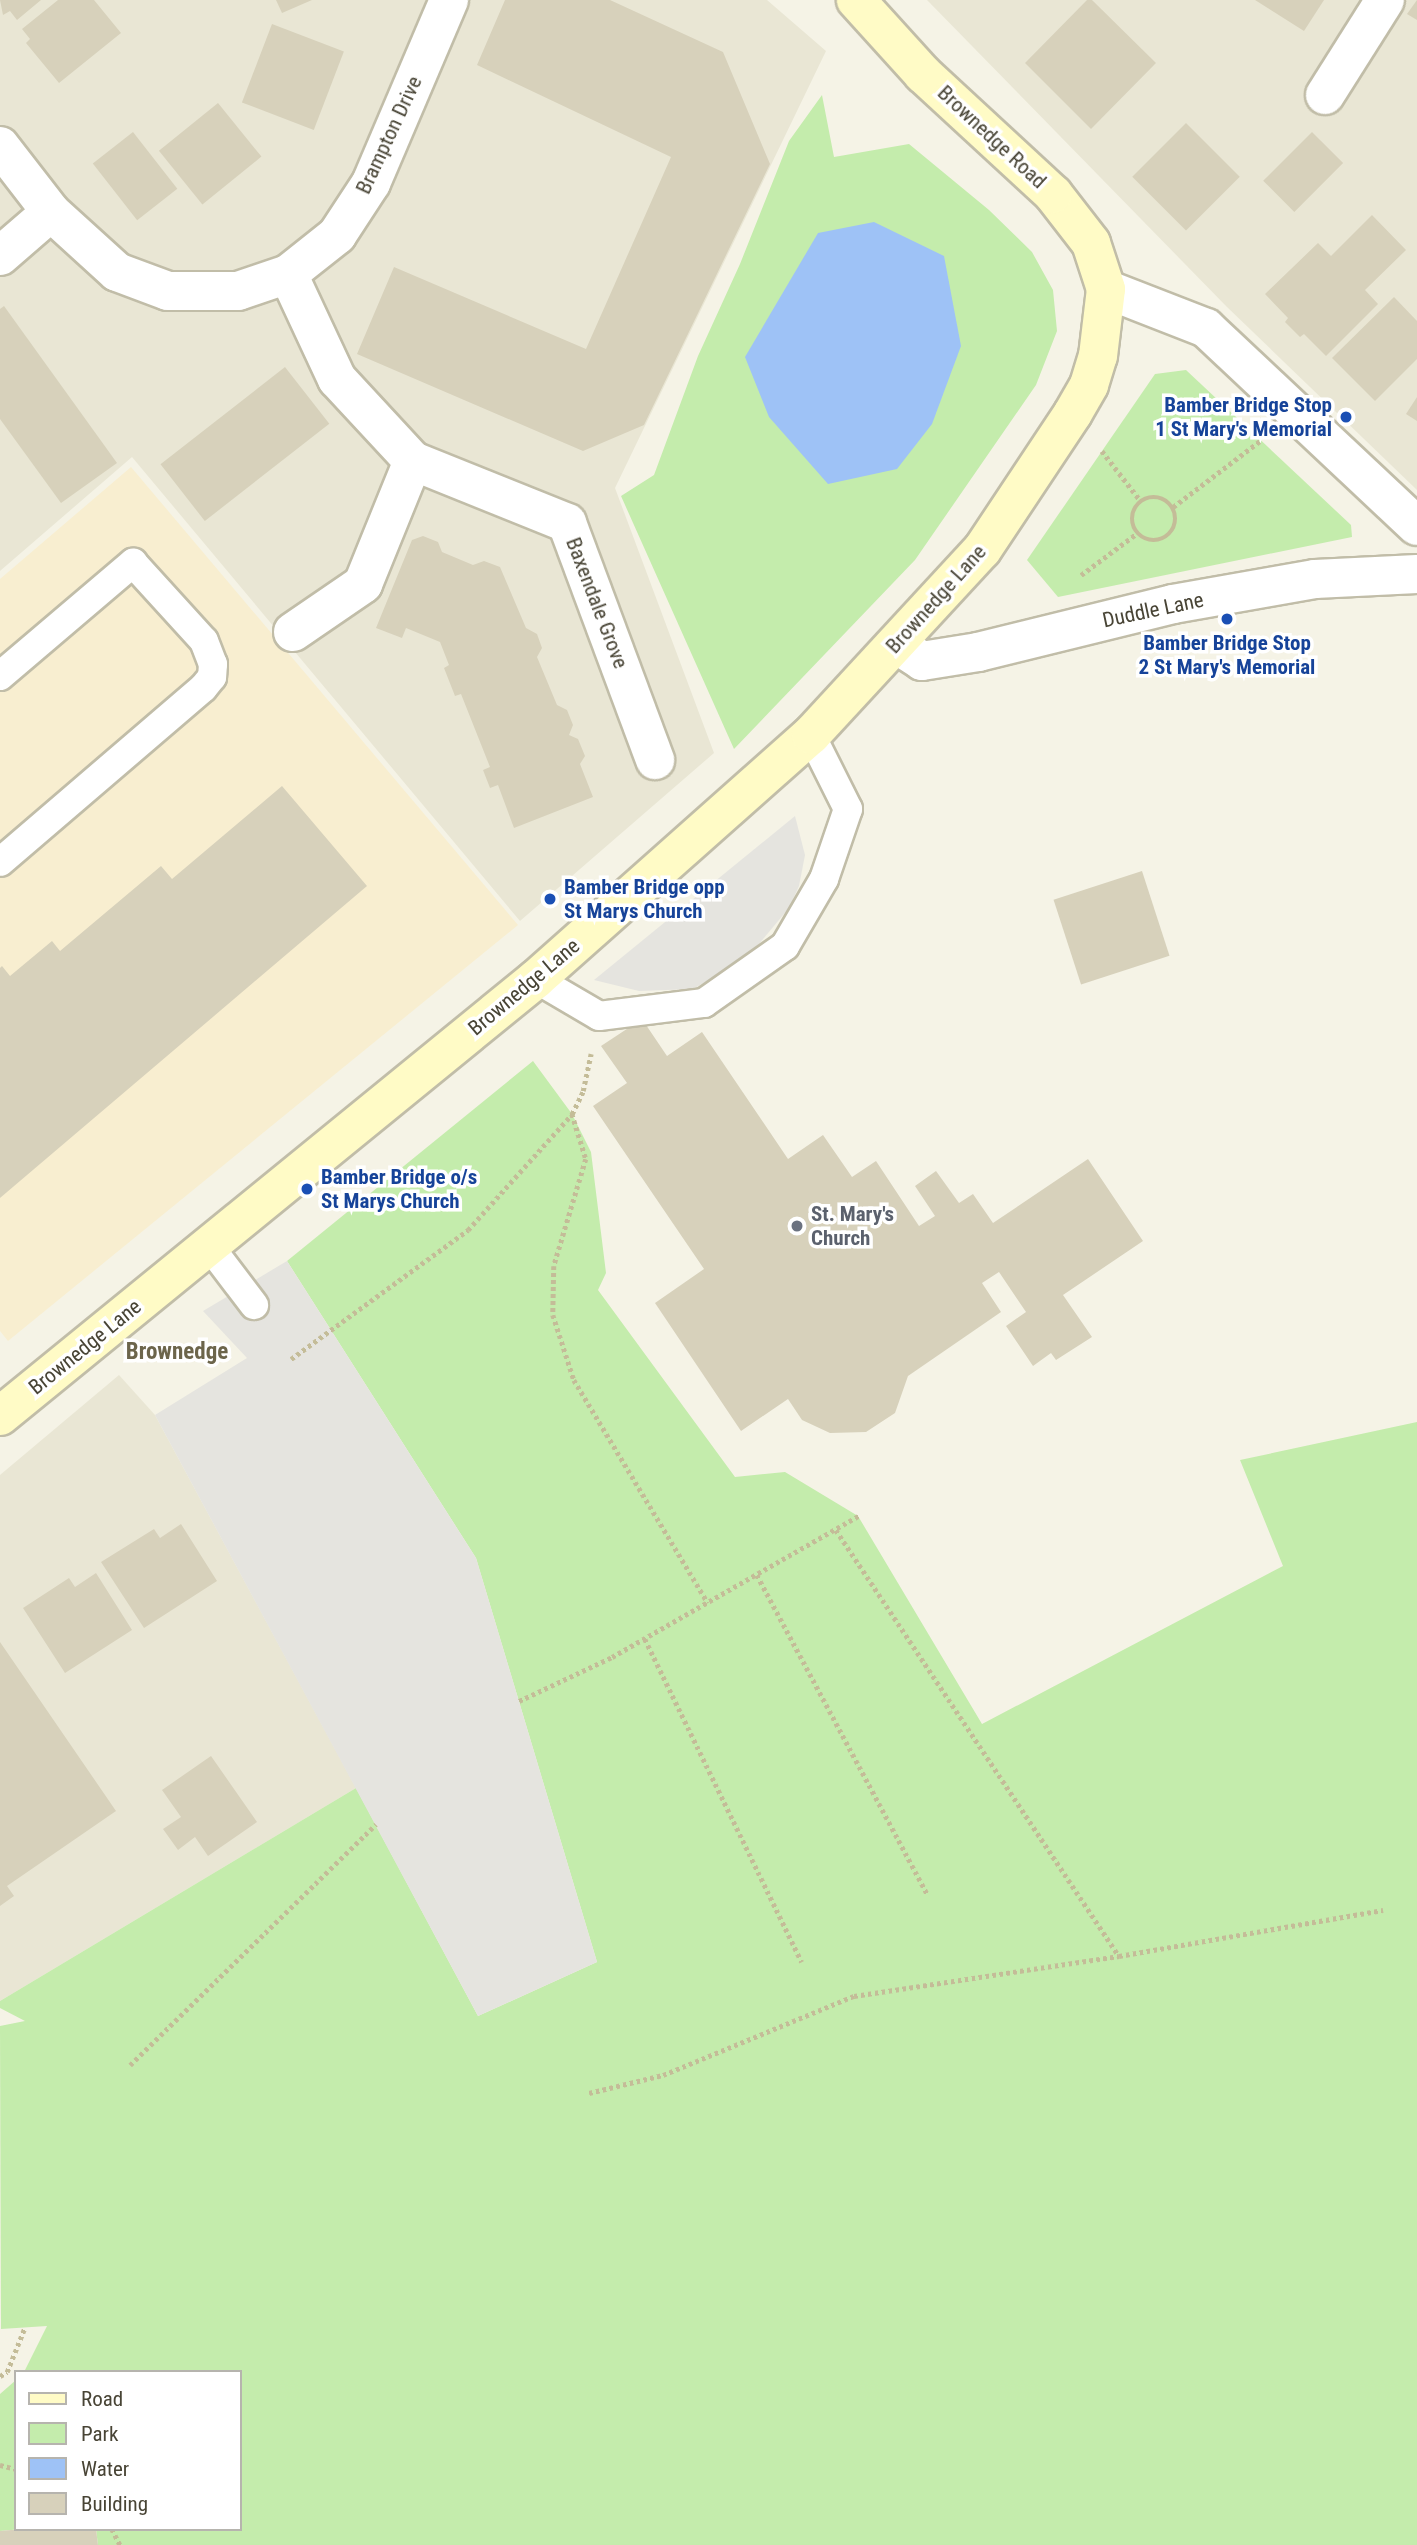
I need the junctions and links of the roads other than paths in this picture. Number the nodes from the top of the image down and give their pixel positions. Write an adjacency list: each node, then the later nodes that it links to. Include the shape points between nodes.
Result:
1 (449, 0): 8 (street, Brampton Drive, via 371,183 337,235)
2 (856, 0): 9 (main road, Brownedge Road, via 923,74 1053,194 1091,243)
3 (1385, 0): 4 (street)
4 (1325, 95)
5 (0, 146): 6 (street, Brampton Drive)
6 (51, 212): 7 (street); 8 (street, Brampton Drive, via 117,272 168,291 237,291)
7 (0, 256)
8 (288, 274): 10 (street, Baxendale Grove, via 337,379)
9 (1106, 289): 11 (street, via 1206,328); 14 (main road, Brownedge Lane, via 1098,356 1073,413 982,550)
10 (413, 461): 13 (street, via 363,584); 17 (street, Baxendale Grove, via 567,523)
11 (1417, 526)
12 (1417, 574): 14 (street, Duddle Lane, via 1315,579 1173,604 978,652 922,661)
13 (293, 632)
14 (896, 644): 16 (main road, Brownedge Lane)
15 (0, 676): 18 (lane, via 133,563 211,651 212,677 203,688)
16 (811, 735): 19 (main road, Brownedge Lane); 19 (lane, via 848,809 824,879 785,946 704,1003 599,1016)
17 (655, 760)
18 (0, 862)
19 (536, 979): 20 (main road, Brownedge Lane)
20 (210, 1247): 21 (lane); 22 (main road, Brownedge Lane)
21 (254, 1306)
22 (0, 1416)

